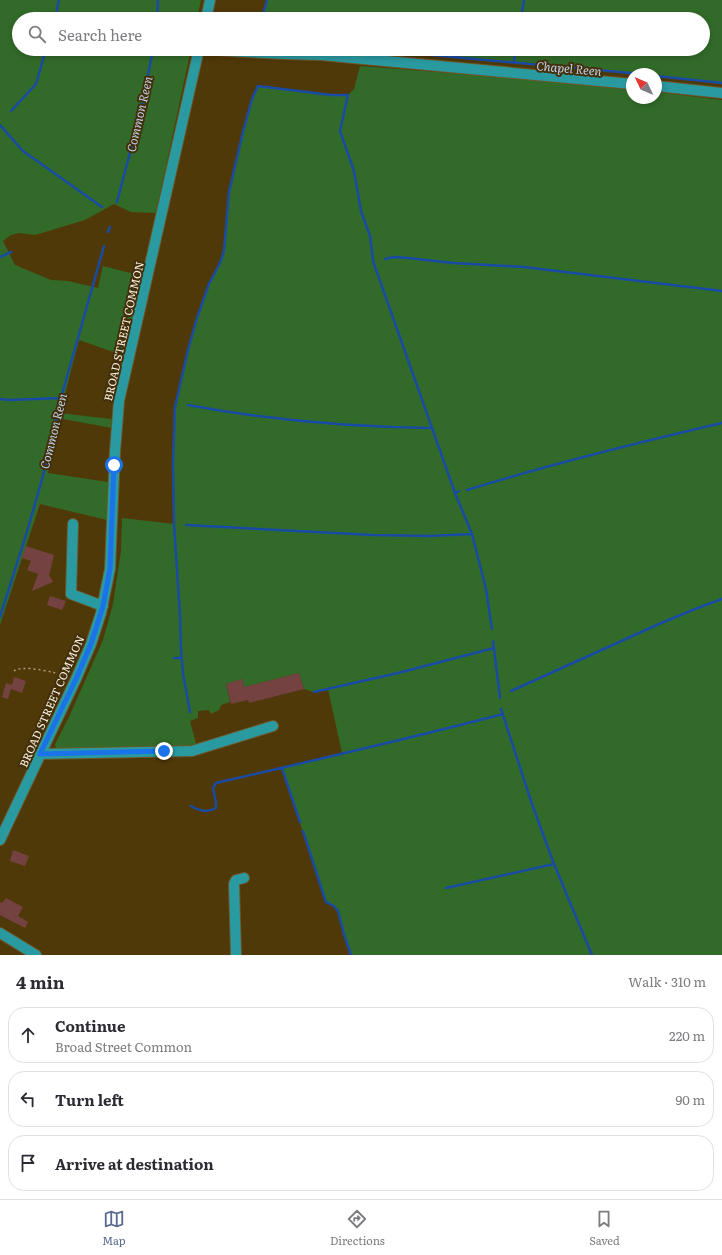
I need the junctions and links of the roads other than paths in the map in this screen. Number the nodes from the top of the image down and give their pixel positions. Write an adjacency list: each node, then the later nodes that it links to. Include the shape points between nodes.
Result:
1 (210, 0): 2 (street)
2 (207, 12)
3 (198, 56): 9 (street, BROAD STREET COMMON, via 118,401 110,569)
4 (332, 56): 5 (street)
5 (626, 83)
6 (662, 87): 7 (street)
7 (722, 93)
8 (73, 524): 9 (street, via 71,594)
9 (103, 606): 11 (street, BROAD STREET COMMON, via 91,644)
10 (273, 726): 11 (street, via 192,751)
11 (40, 754): 12 (street, BROAD STREET COMMON)
12 (0, 840)
13 (244, 878): 16 (street, via 236,880 234,884)
14 (0, 933): 15 (street)
15 (36, 955)
16 (236, 955)

